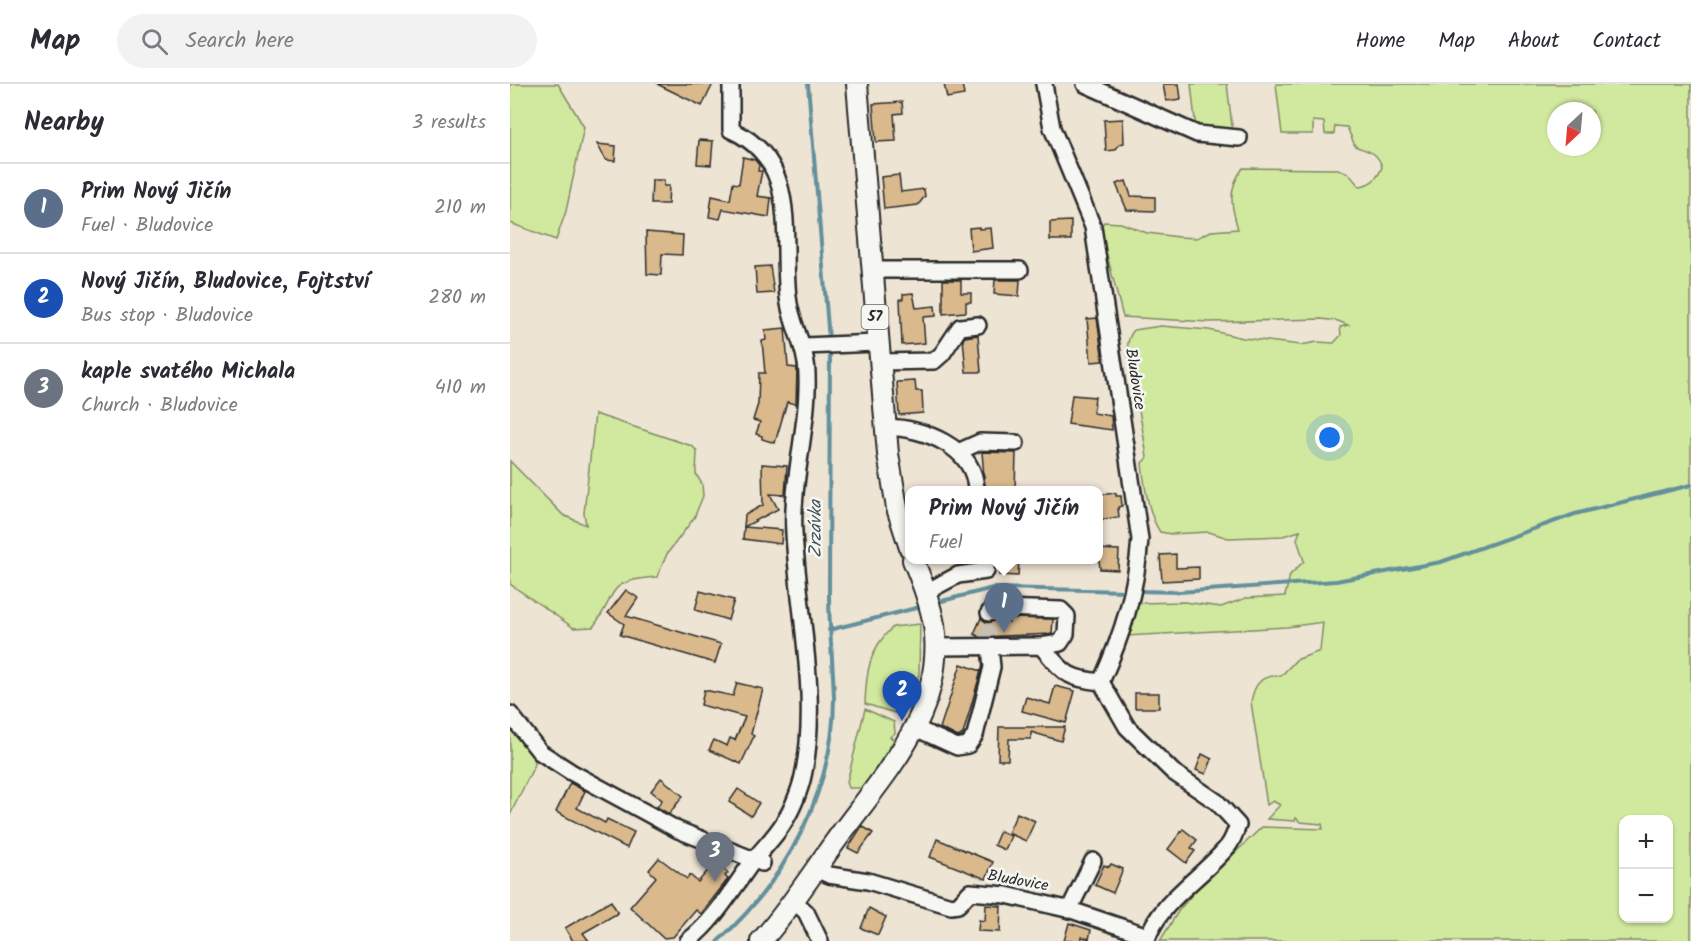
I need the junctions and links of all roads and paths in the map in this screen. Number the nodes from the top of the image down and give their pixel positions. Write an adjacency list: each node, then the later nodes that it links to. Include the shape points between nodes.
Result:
1 (731, 84): 9 (street, via 731,130 763,152 778,180 794,328)
2 (857, 84): 6 (main road, 57)
3 (1044, 84): 23 (street, Bludovice, via 1052,128 1093,227 1140,539 1137,579 1124,628)
4 (1085, 84): 5 (street, via 1197,134)
5 (1239, 138)
6 (871, 270): 7 (street); 10 (main road, 57)
7 (1020, 270)
8 (978, 326): 10 (street, via 960,327 934,361)
9 (809, 345): 10 (street, via 845,344); 26 (street, via 794,530 806,657 808,724 803,777 785,821)
10 (878, 352): 11 (main road, 57)
11 (885, 427): 13 (street, via 913,431); 15 (main road, 57, via 894,495)
12 (1016, 443): 13 (street, via 980,442)
13 (960, 451): 14 (street, via 970,466)
14 (975, 486)
15 (905, 534)
16 (915, 564): 18 (main road)
17 (986, 564): 18 (street, via 986,571 958,576)
18 (928, 600): 22 (main road)
19 (995, 613): 21 (street, via 1060,610 1067,616 1066,634 1060,643)
20 (982, 644): 21 (street); 22 (street); 25 (street, via 992,667 970,742 957,747)
21 (1041, 646): 23 (street, via 1075,679)
22 (935, 647): 25 (main road, via 930,690)
23 (1101, 682): 31 (street, Bludovice, via 1126,727 1173,772 1217,802 1238,825 1229,845 1184,886 1152,925)
24 (510, 714): 26 (street, via 540,752 571,772 678,830)
25 (915, 728): 28 (main road, via 888,772)
26 (759, 861): 32 (street)
27 (1093, 861): 30 (street)
28 (816, 869): 29 (main road); 30 (street, Bludovice, via 951,906 973,892 1006,895)
29 (794, 901): 33 (main road); 34 (street, via 808,916)
30 (1069, 910): 31 (street, Bludovice)
31 (1147, 939)
32 (688, 941)
33 (761, 941)
34 (820, 941)

